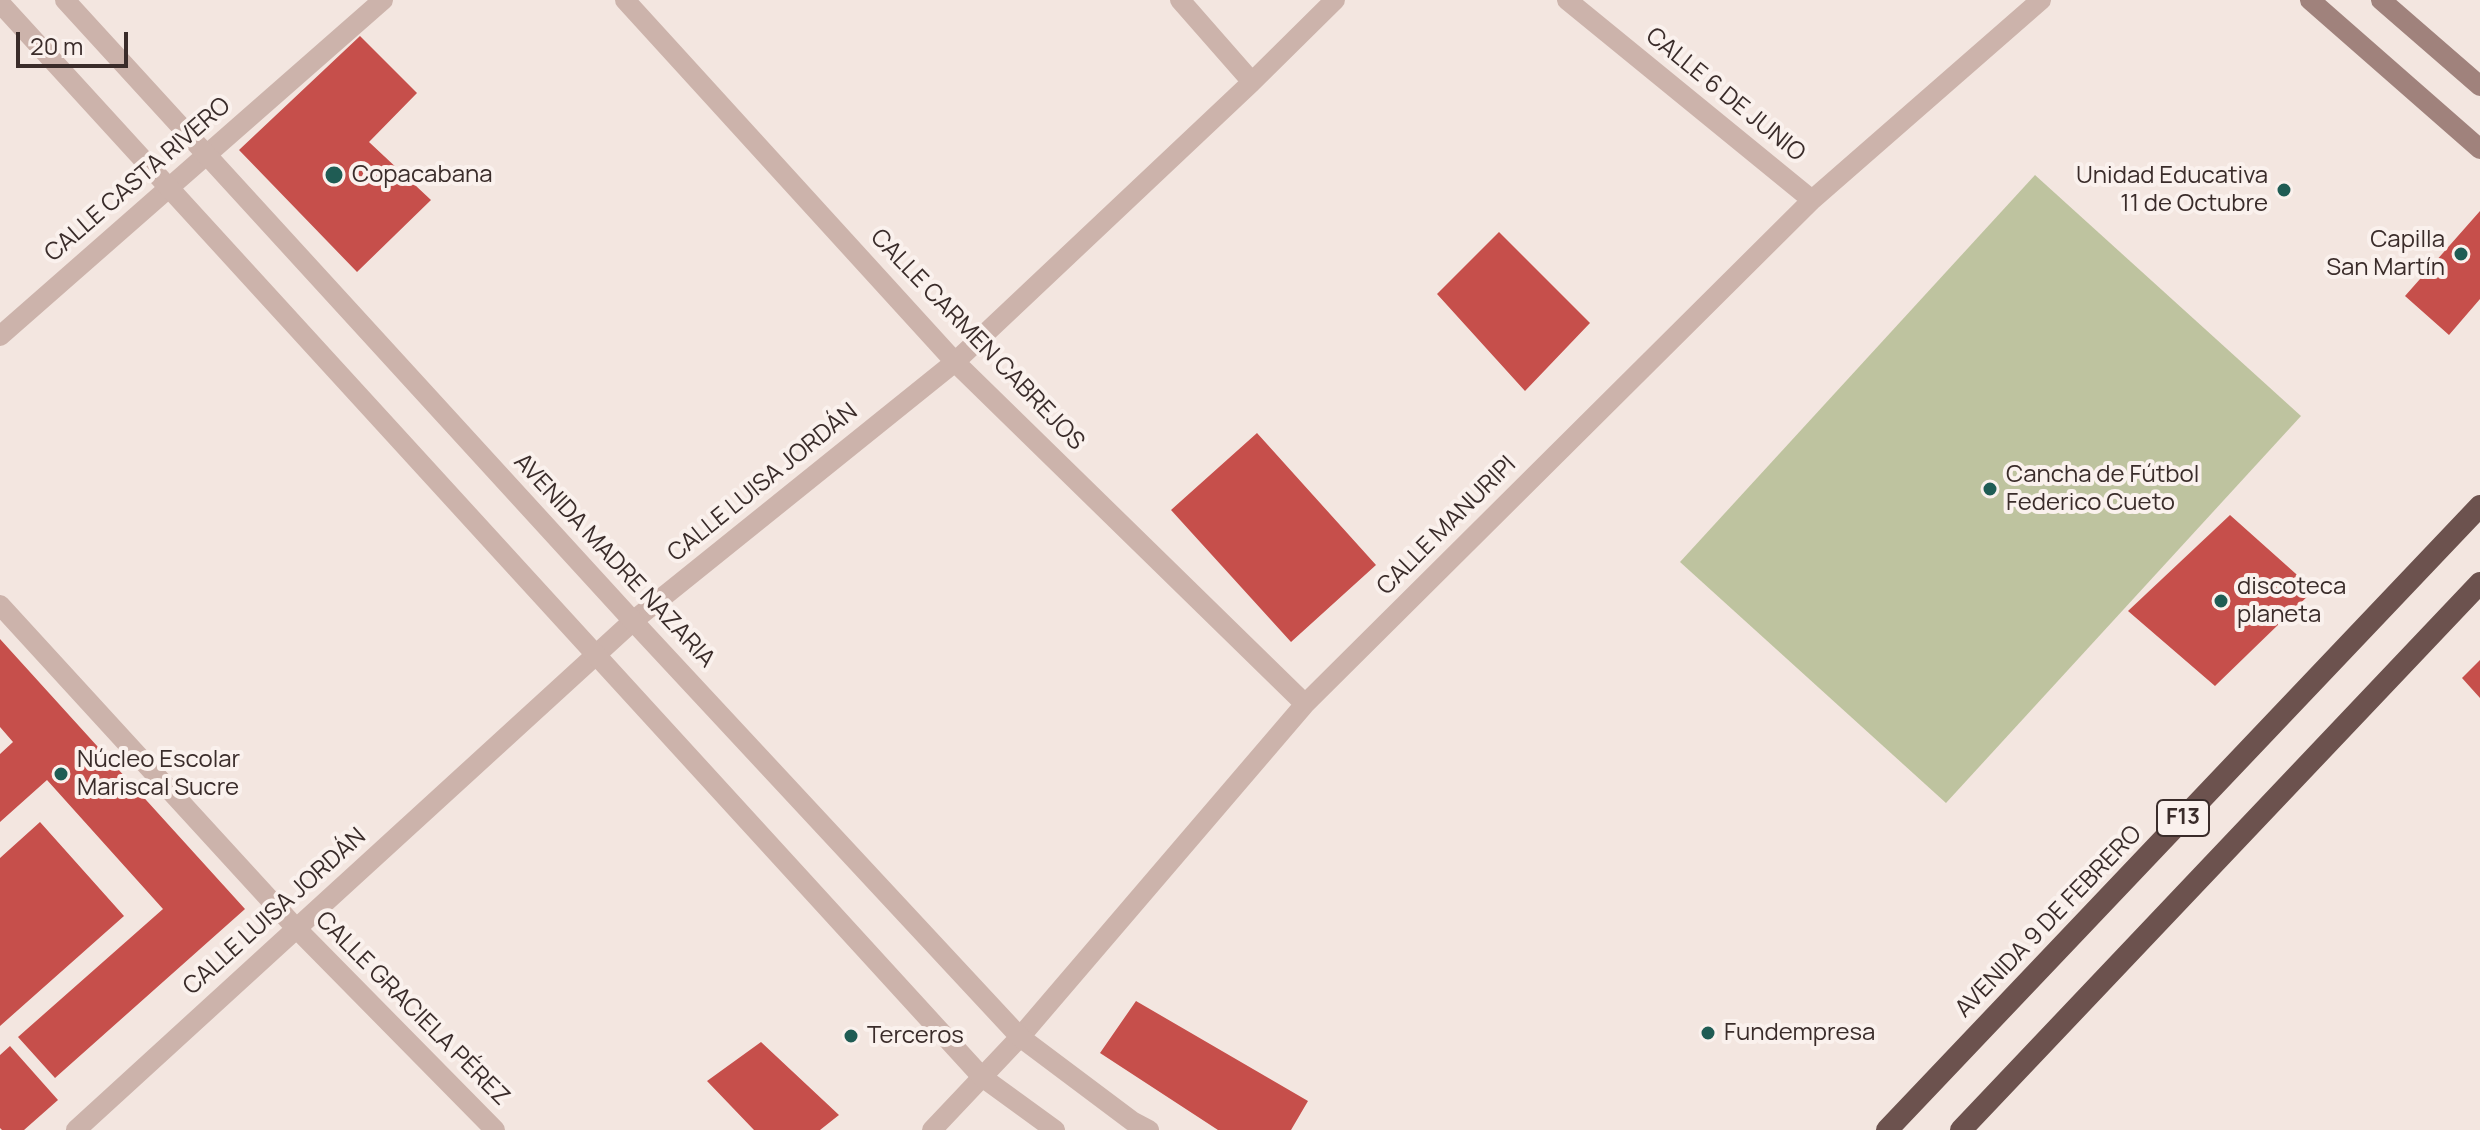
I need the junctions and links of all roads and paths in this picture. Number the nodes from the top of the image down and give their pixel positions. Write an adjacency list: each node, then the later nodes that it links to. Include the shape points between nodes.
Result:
1 (65, 0): 14 (street, AVENIDA MADRE NAZARIA)
2 (383, 0): 14 (street, CALLE CASTA RIVERO)
3 (625, 0): 18 (street, CALLE CARMEN CABREJOS)
4 (1180, 0): 11 (street)
5 (1335, 0): 11 (street, CALLE LUISA JORDÁN)
6 (1567, 0): 16 (street, CALLE 6 DE JUNIO)
7 (2041, 0): 16 (street, CALLE MANURIPI)
8 (2310, 0): 13 (main road)
9 (2381, 0): 12 (main road)
10 (0, 3): 15 (street)
11 (1252, 82): 18 (street, CALLE LUISA JORDÁN)
12 (2480, 86)
13 (2480, 149)
14 (207, 153): 15 (street, CALLE CASTA RIVERO); 22 (street, AVENIDA MADRE NAZARIA)
15 (168, 187): 17 (street, CALLE CASTA RIVERO); 23 (street)
16 (1812, 200): 24 (street, CALLE MANURIPI)
17 (0, 336)
18 (955, 362): 22 (street, CALLE LUISA JORDÁN); 24 (street, CALLE CARMEN CABREJOS)
19 (2480, 506): 33 (highway, AVENIDA 9 DE FEBRERO / F13)
20 (2480, 583): 34 (highway, F13)
21 (0, 605): 25 (street, CALLE GRACIELA PÉREZ)
22 (633, 621): 23 (street, CALLE LUISA JORDÁN); 26 (street, AVENIDA MADRE NAZARIA)
23 (595, 654): 25 (street, CALLE LUISA JORDÁN); 27 (street)
24 (1305, 704): 26 (street, CALLE MANURIPI)
25 (295, 927): 28 (street, CALLE LUISA JORDÁN); 29 (street, CALLE GRACIELA PÉREZ)
26 (1020, 1037): 27 (street, CALLE MANURIPI); 32 (street, AVENIDA MADRE NAZARIA)
27 (982, 1077): 30 (street, CALLE MANURIPI); 31 (street)
28 (76, 1130)
29 (495, 1130)
30 (932, 1130)
31 (1055, 1130)
32 (1149, 1130)
33 (1887, 1130)
34 (1961, 1130)

